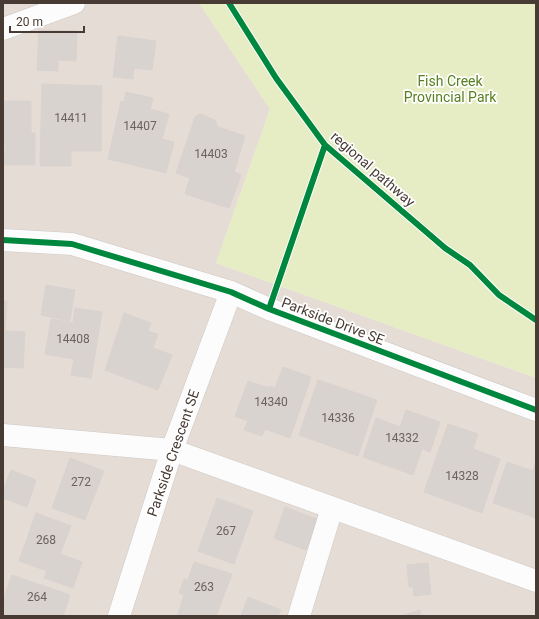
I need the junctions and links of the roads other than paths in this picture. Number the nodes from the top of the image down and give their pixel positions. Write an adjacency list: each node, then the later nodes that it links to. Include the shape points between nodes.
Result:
1 (74, 3): 2 (street)
2 (3, 29)
3 (3, 240): 4 (street, Parkside Drive SE, via 72,244)
4 (231, 292): 5 (street, Parkside Drive SE); 7 (street, Parkside Crescent SE)
5 (536, 410)
6 (3, 435): 7 (street)
7 (172, 450): 8 (street); 10 (street, Parkside Crescent SE)
8 (332, 508): 9 (street); 11 (street)
9 (536, 581)
10 (119, 616)
11 (299, 616)

